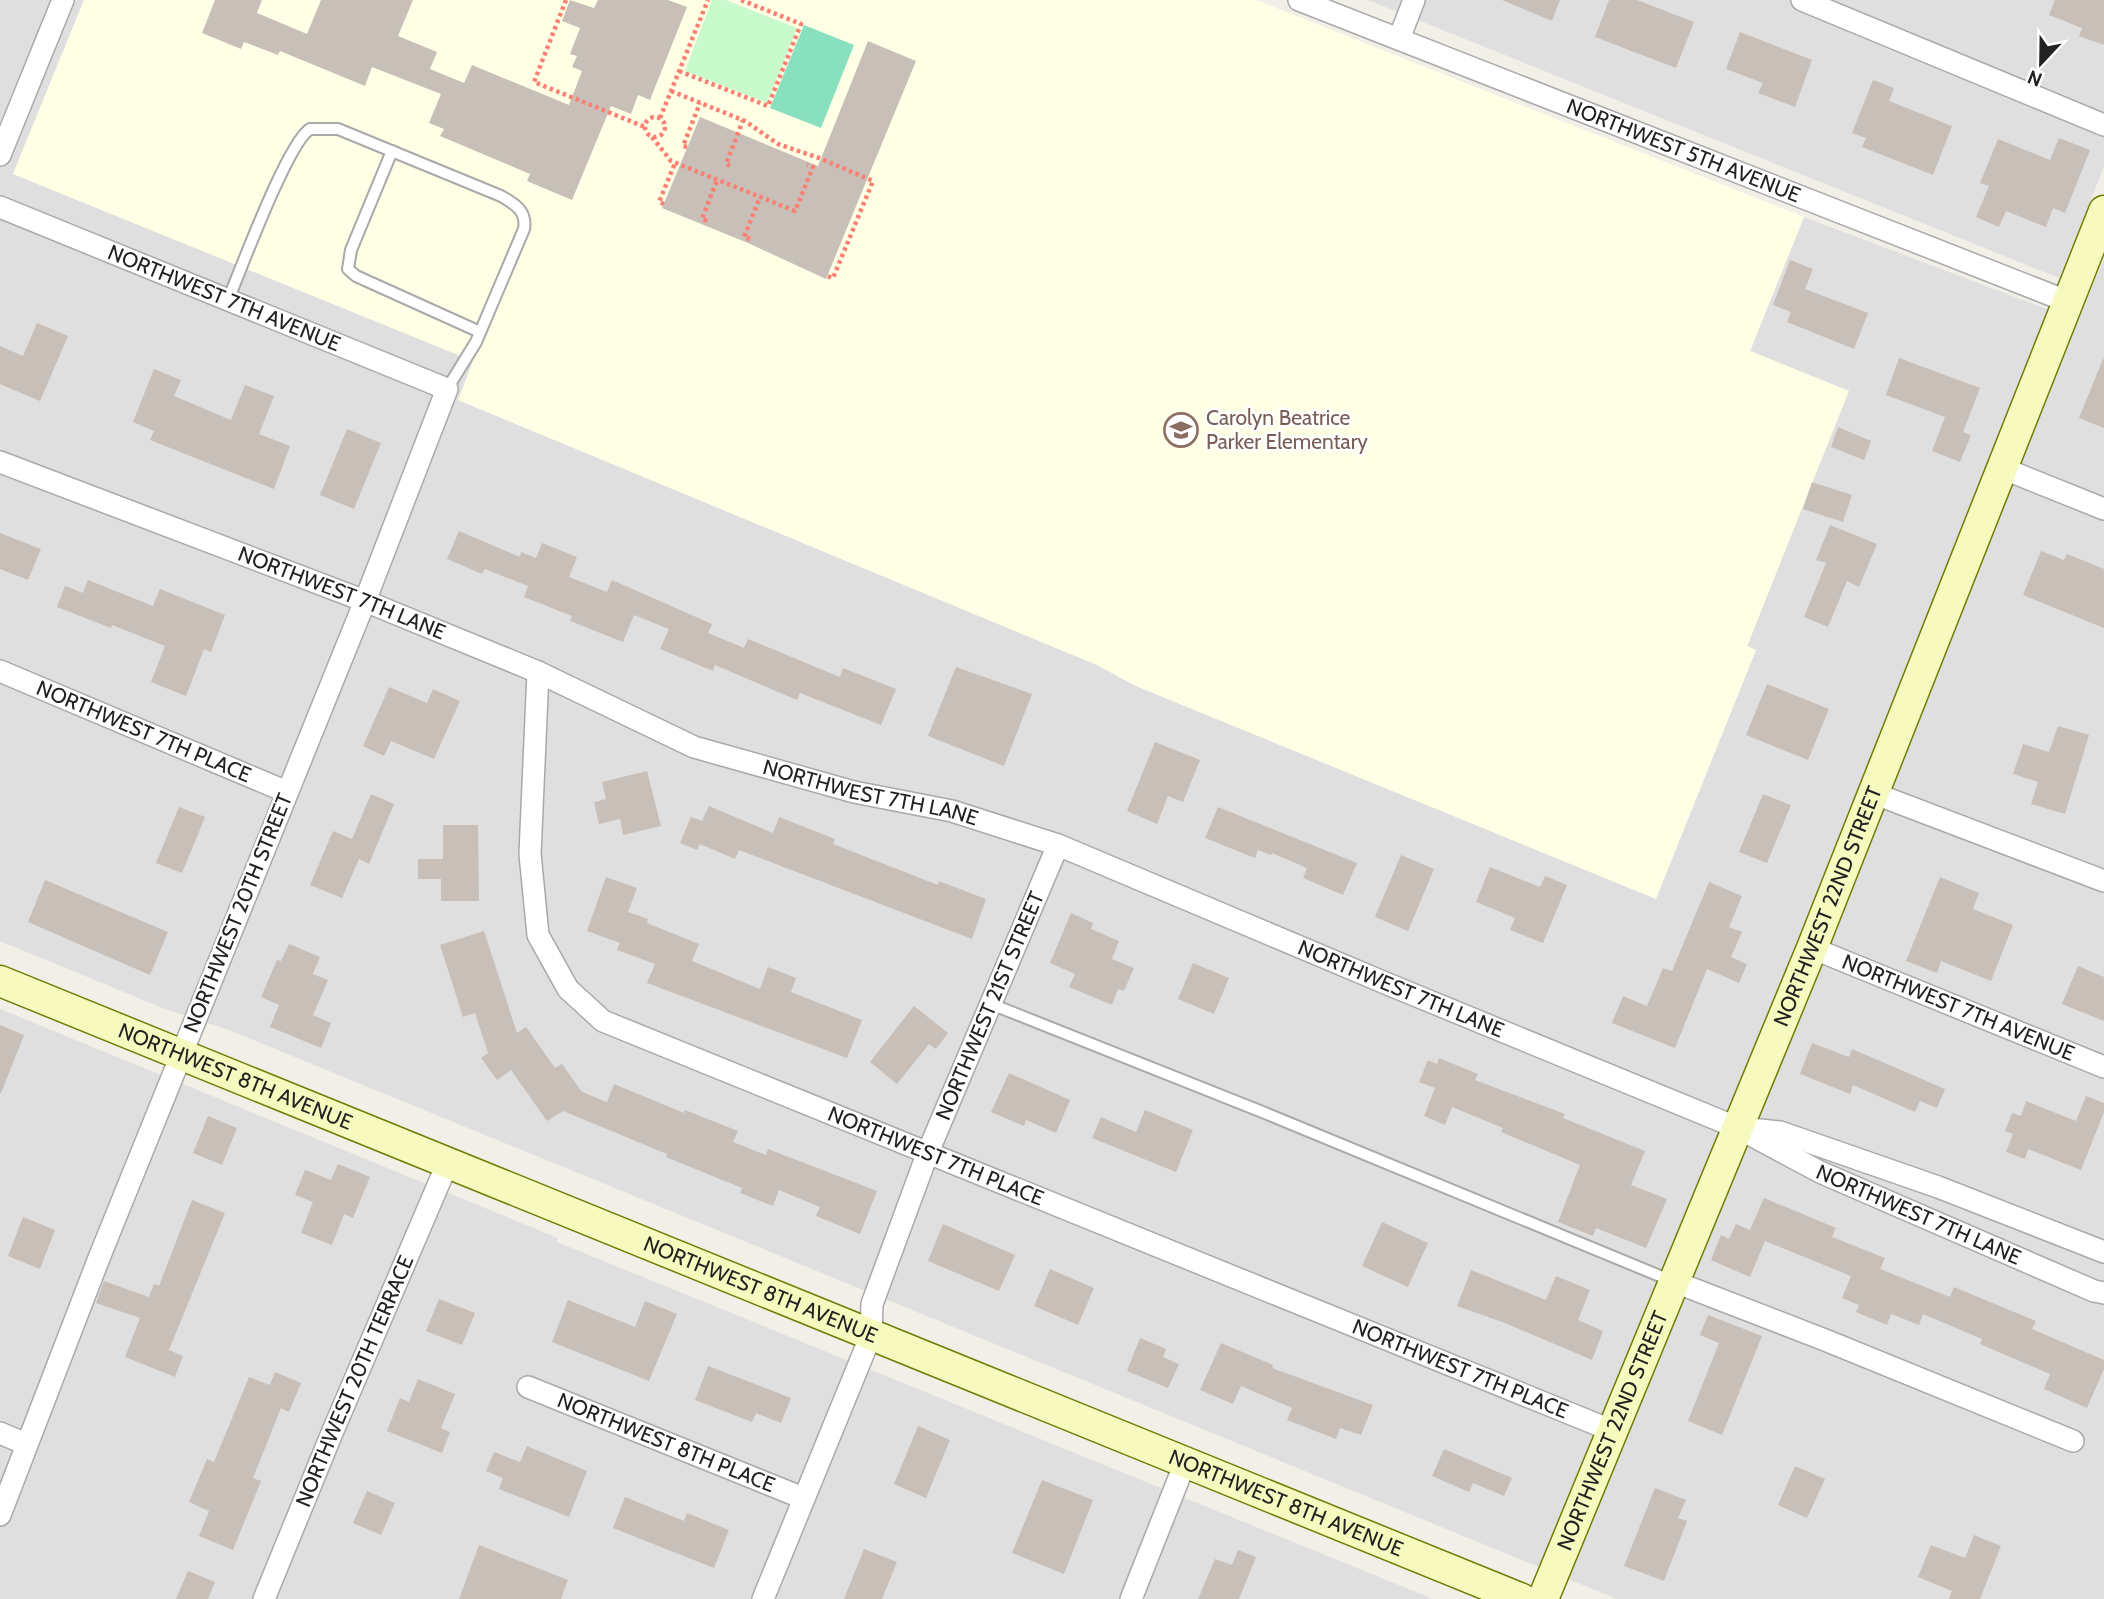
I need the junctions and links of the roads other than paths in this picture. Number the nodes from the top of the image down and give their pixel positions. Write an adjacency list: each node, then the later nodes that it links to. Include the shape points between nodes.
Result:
1 (62, 0): 8 (street)
2 (1299, 0): 5 (street, NORTHWEST 5TH AVENUE)
3 (1414, 0): 5 (street)
4 (1802, 0): 6 (street)
5 (1399, 39): 12 (street, NORTHWEST 5TH AVENUE)
6 (2104, 125)
7 (392, 152): 11 (lane, via 338,129 304,133 282,170); 13 (lane, via 351,250 348,268 356,276); 13 (lane, via 501,196 523,213 524,229)
8 (0, 155)
9 (0, 207): 11 (street, NORTHWEST 7TH AVENUE)
10 (2104, 211): 12 (street, NORTHWEST 22ND STREET)
11 (228, 300): 14 (street, NORTHWEST 7TH AVENUE)
12 (2069, 302): 16 (street, NORTHWEST 22ND STREET)
13 (480, 332): 14 (lane)
14 (447, 389): 18 (street, NORTHWEST 20TH STREET)
15 (0, 462): 18 (street, NORTHWEST 7TH LANE)
16 (2002, 468): 17 (street); 22 (street, NORTHWEST 22ND STREET)
17 (2104, 509)
18 (365, 601): 20 (street, NORTHWEST 7TH LANE); 21 (street, NORTHWEST 20TH STREET)
19 (0, 671): 21 (street, NORTHWEST 7TH PLACE)
20 (538, 672): 23 (street, NORTHWEST 7TH LANE, via 694,747 854,792 952,811); 31 (street, NORTHWEST 7TH PLACE, via 530,854 538,936 568,989 603,1021)
21 (287, 792): 28 (street, NORTHWEST 20TH STREET)
22 (1873, 793): 24 (street); 25 (street, NORTHWEST 22ND STREET)
23 (1058, 845): 27 (street, NORTHWEST 21ST STREET); 30 (street, NORTHWEST 7TH LANE)
24 (2104, 881)
25 (1812, 948): 29 (street, NORTHWEST 7TH AVENUE); 30 (street, NORTHWEST 22ND STREET)
26 (0, 981): 28 (street, NORTHWEST 8TH AVENUE)
27 (991, 1004): 31 (street, NORTHWEST 21ST STREET); 34 (lane)
28 (181, 1054): 32 (street, NORTHWEST 8TH AVENUE); 41 (street, NORTHWEST 20TH STREET)
29 (2104, 1067)
30 (1738, 1128): 33 (street, NORTHWEST 7TH LANE, via 1780,1132); 34 (street, NORTHWEST 22ND STREET); 35 (street, NORTHWEST 7TH LANE, via 1820,1172)
31 (928, 1152): 36 (street, NORTHWEST 21ST STREET, via 872,1304); 38 (street, NORTHWEST 7TH PLACE)
32 (448, 1162): 36 (street, NORTHWEST 8TH AVENUE); 45 (street, NORTHWEST 20TH TERRACE)
33 (2104, 1252)
34 (1675, 1282): 38 (street, NORTHWEST 22ND STREET); 40 (street)
35 (2104, 1293)
36 (871, 1335): 42 (street, NORTHWEST 8TH AVENUE); 43 (street, NORTHWEST 21ST STREET)
37 (528, 1387): 43 (street, NORTHWEST 8TH PLACE)
38 (1613, 1431): 49 (street, NORTHWEST 22ND STREET)
39 (0, 1433): 41 (street)
40 (2073, 1441)
41 (26, 1444): 44 (street, NORTHWEST 20TH STREET)
42 (1185, 1464): 47 (street); 48 (street, NORTHWEST 8TH AVENUE)
43 (803, 1498): 46 (street, NORTHWEST 21ST STREET)
44 (0, 1516)
45 (264, 1599)
46 (763, 1599)
47 (1131, 1599)
48 (1522, 1599)
49 (1544, 1599)

